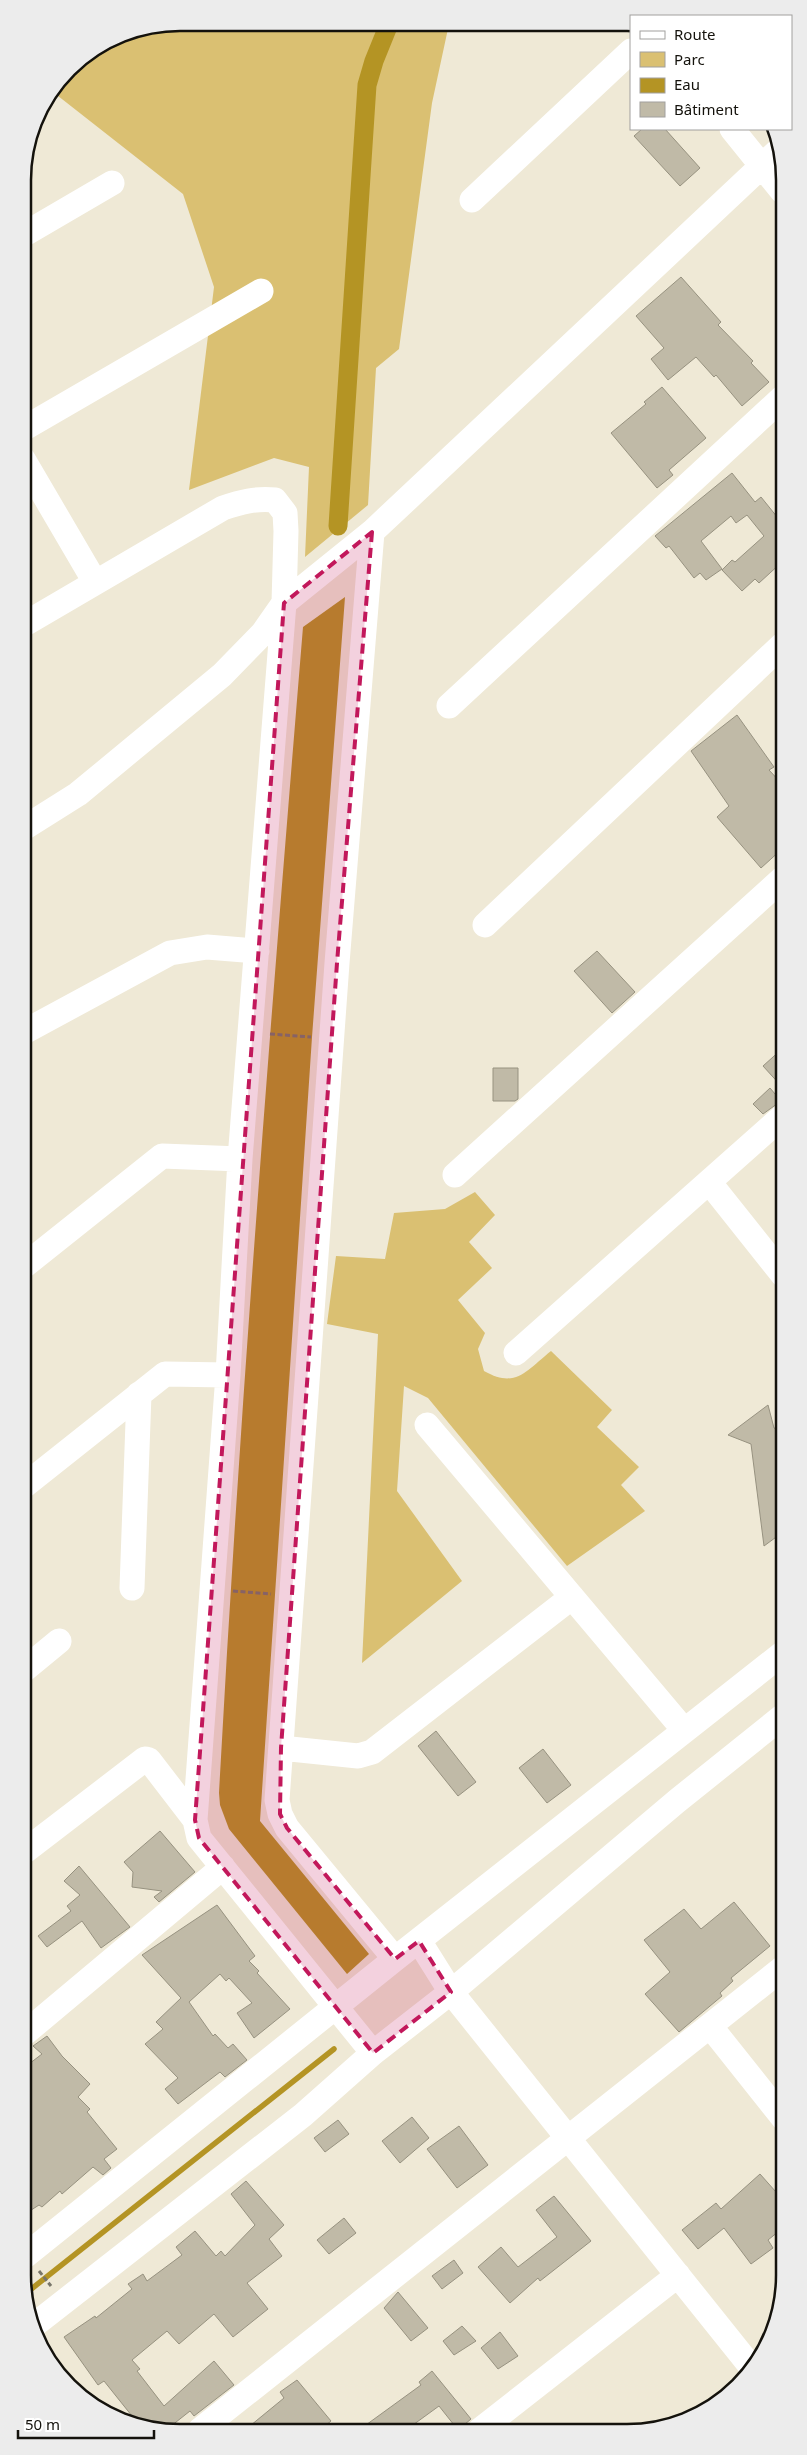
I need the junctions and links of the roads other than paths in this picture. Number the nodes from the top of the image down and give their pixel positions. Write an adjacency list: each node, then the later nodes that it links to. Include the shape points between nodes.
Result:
1 (630, 52): 7 (street)
2 (733, 130): 4 (street)
3 (773, 155): 4 (street)
4 (762, 166): 6 (street); 13 (street)
5 (112, 183): 8 (street)
6 (776, 183)
7 (472, 200)
8 (32, 229)
9 (261, 291): 11 (street)
10 (776, 404): 18 (street)
11 (32, 424)
12 (32, 474): 14 (street)
13 (372, 532): 15 (street); 42 (street, via 337,963)
14 (95, 582): 15 (street, via 223,508 241,501 274,500 284,512 286,531); 16 (street)
15 (284, 603): 19 (street, via 263,633 222,675 78,794); 22 (street)
16 (32, 619)
17 (776, 651): 21 (street)
18 (449, 706)
19 (32, 823)
20 (776, 885): 26 (street)
21 (485, 925)
22 (257, 952): 23 (street, via 207,947 170,953); 25 (street)
23 (32, 1028)
24 (776, 1123): 27 (street)
25 (240, 1159): 28 (street, via 162,1156); 31 (street)
26 (455, 1175)
27 (709, 1182): 29 (street); 30 (street)
28 (31, 1260)
29 (775, 1266)
30 (516, 1353)
31 (228, 1375): 32 (street, via 165,1374); 43 (street)
32 (139, 1394): 34 (street); 35 (street)
33 (427, 1425): 36 (street)
34 (31, 1480)
35 (132, 1588)
36 (572, 1597): 41 (street); 42 (street, via 372,1752 358,1756)
37 (59, 1641): 39 (street)
38 (775, 1659): 41 (street)
39 (31, 1664)
40 (775, 1723): 49 (street, via 655,1819)
41 (684, 1730): 46 (street)
42 (281, 1748): 47 (street, via 277,1800 287,1828)
43 (195, 1820): 44 (street, via 145,1759); 45 (street, via 199,1838)
44 (31, 1846)
45 (223, 1867): 50 (street); 52 (street)
46 (419, 1941): 47 (street); 49 (street)
47 (395, 1959): 50 (street)
48 (775, 1974): 51 (street)
49 (451, 1992): 53 (street); 55 (street)
50 (336, 2006): 53 (street); 56 (street)
51 (710, 2026): 54 (street); 55 (street)
52 (31, 2028)
53 (373, 2053): 58 (street, via 303,2115)
54 (775, 2107)
55 (568, 2138): 57 (street); 60 (street)
56 (31, 2262)
57 (678, 2275): 59 (street); 61 (street)
58 (38, 2321)
59 (747, 2362)
60 (208, 2424)
61 (488, 2424)

